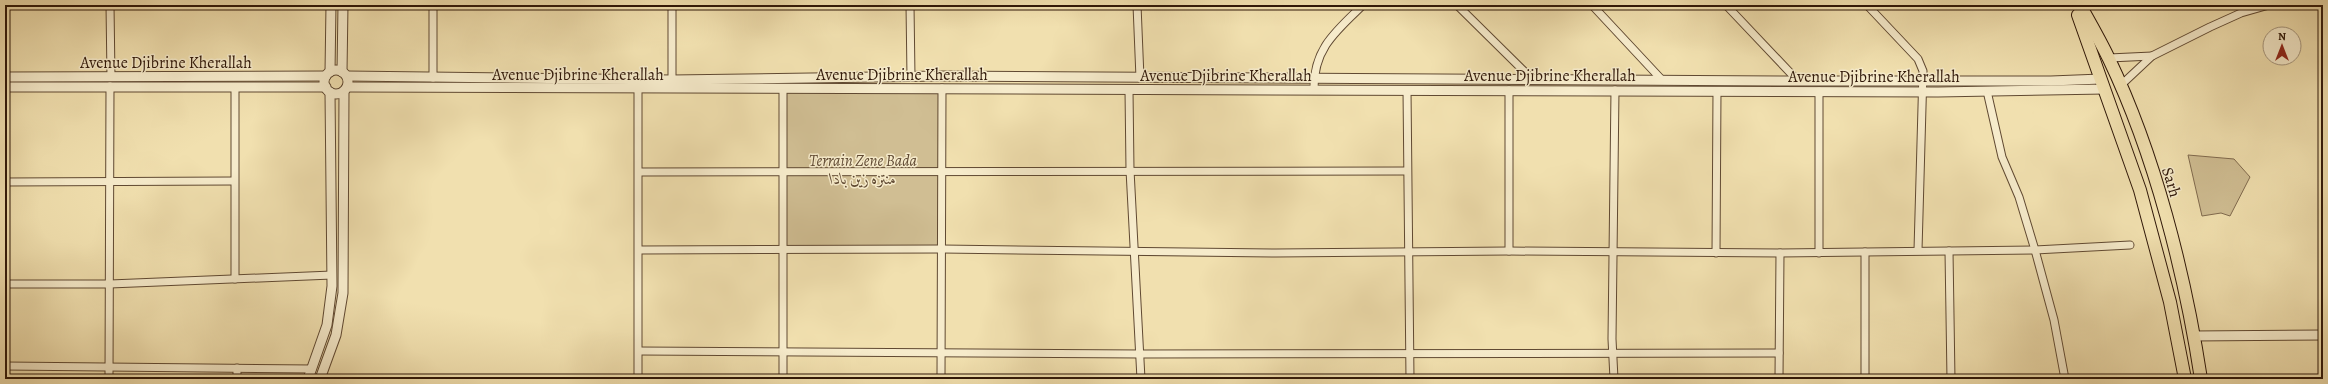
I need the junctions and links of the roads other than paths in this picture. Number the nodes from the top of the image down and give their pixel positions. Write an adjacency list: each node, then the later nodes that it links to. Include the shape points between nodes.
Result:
1 (110, 5): 21 (street)
2 (331, 5): 18 (street)
3 (343, 5): 19 (street)
4 (433, 5): 23 (street)
5 (672, 5): 31 (street)
6 (910, 5): 22 (street)
7 (1137, 5): 24 (street)
8 (1363, 5): 26 (street, via 1336,31 1322,50 1315,65)
9 (1457, 5): 25 (street)
10 (1592, 5): 27 (street)
11 (1726, 5): 29 (street)
12 (1867, 5): 28 (street, via 1918,59)
13 (2074, 5): 30 (highway, Sarh)
14 (2080, 5): 17 (highway, Sarh)
15 (2269, 5): 16 (street, via 2210,27)
16 (2152, 56): 17 (street); 33 (street)
17 (2109, 58): 33 (highway, Sarh)
18 (328, 74): 19 (street, via 336,70); 21 (street, Avenue Djibrine Kherallah); 40 (street)
19 (344, 74): 23 (street, Avenue Djibrine Kherallah); 38 (street)
20 (5, 77): 21 (street, Avenue Djibrine Kherallah)
21 (111, 77)
22 (911, 77): 24 (street, Avenue Djibrine Kherallah); 31 (street, Avenue Djibrine Kherallah)
23 (433, 78): 31 (street, Avenue Djibrine Kherallah)
24 (1140, 78): 26 (street, Avenue Djibrine Kherallah)
25 (1531, 78): 26 (street, Avenue Djibrine Kherallah); 27 (street, Avenue Djibrine Kherallah)
26 (1313, 80): 42 (street)
27 (1662, 80): 29 (street, Avenue Djibrine Kherallah)
28 (1924, 80): 29 (street, Avenue Djibrine Kherallah); 30 (street, Avenue Djibrine Kherallah); 47 (street)
29 (1798, 82)
30 (2103, 84): 48 (street, Avenue Djibrine Kherallah); 104 (highway, Sarh, via 2155,241)
31 (672, 85): 36 (street, Avenue Djibrine Kherallah); 39 (street, Avenue Djibrine Kherallah)
32 (110, 86): 34 (street, Avenue Djibrine Kherallah); 35 (street, Avenue Djibrine Kherallah); 57 (street)
33 (2120, 86): 78 (highway, Sarh, via 2146,154 2170,232)
34 (5, 87)
35 (235, 87): 40 (street, Avenue Djibrine Kherallah); 55 (street)
36 (783, 88): 37 (street, Avenue Djibrine Kherallah); 51 (street)
37 (942, 88): 41 (street, Avenue Djibrine Kherallah); 52 (street)
38 (345, 89): 39 (street, Avenue Djibrine Kherallah); 40 (street, via 337,94); 93 (street, via 343,293 336,335)
39 (638, 89): 53 (street)
40 (328, 90): 73 (street)
41 (1129, 90): 42 (street, Avenue Djibrine Kherallah); 50 (street)
42 (1314, 90): 43 (street, Avenue Djibrine Kherallah)
43 (1407, 90): 44 (street, Avenue Djibrine Kherallah); 54 (street)
44 (1509, 90): 45 (street, Avenue Djibrine Kherallah); 64 (street)
45 (1615, 90): 46 (street, Avenue Djibrine Kherallah); 66 (street)
46 (1717, 91): 49 (street, Avenue Djibrine Kherallah); 71 (street)
47 (1924, 91): 48 (street, Avenue Djibrine Kherallah); 49 (street, Avenue Djibrine Kherallah); 62 (street)
48 (1987, 91): 63 (street, via 2002,157 2019,197)
49 (1819, 92): 67 (street)
50 (1130, 170): 52 (street); 54 (street); 69 (street)
51 (784, 171): 52 (street); 53 (street); 61 (street)
52 (943, 171): 59 (street)
53 (640, 172): 60 (street)
54 (1406, 172): 70 (street)
55 (234, 181): 57 (street); 74 (street)
56 (5, 182): 57 (street)
57 (110, 182): 76 (street)
58 (2130, 245): 63 (street)
59 (942, 249): 61 (street); 69 (street); 83 (street)
60 (639, 250): 61 (street); 79 (street)
61 (784, 250): 80 (street)
62 (1918, 250): 65 (street); 68 (street)
63 (2035, 250): 65 (street); 103 (street, via 2054,320)
64 (1509, 251): 66 (street); 70 (street)
65 (1949, 251): 102 (street)
66 (1613, 252): 71 (street); 82 (street)
67 (1819, 252): 68 (street); 72 (street)
68 (1865, 252): 101 (street)
69 (1135, 253): 70 (street); 85 (street)
70 (1408, 253): 81 (street)
71 (1716, 253): 72 (street)
72 (1780, 253): 84 (street)
73 (332, 275): 74 (street); 89 (street, via 327,325)
74 (235, 279): 76 (street)
75 (5, 284): 76 (street)
76 (110, 284): 87 (street)
77 (2323, 334): 78 (street)
78 (2193, 336): 105 (highway, Sarh)
79 (639, 351): 80 (street); 94 (street)
80 (784, 351): 83 (street); 95 (street)
81 (1410, 352): 82 (street); 85 (street); 98 (street)
82 (1612, 352): 84 (street); 99 (street)
83 (942, 353): 85 (street); 96 (street)
84 (1779, 353): 100 (street)
85 (1141, 354): 97 (street)
86 (5, 366): 87 (street)
87 (109, 367): 88 (street); 90 (street)
88 (237, 368): 89 (street); 91 (street)
89 (312, 369): 92 (street)
90 (109, 379)
91 (237, 379)
92 (308, 379)
93 (320, 379)
94 (638, 379)
95 (783, 379)
96 (941, 379)
97 (1141, 379)
98 (1410, 379)
99 (1614, 379)
100 (1780, 379)
101 (1865, 379)
102 (1951, 379)
103 (2065, 379)
104 (2185, 379)
105 (2201, 379)

